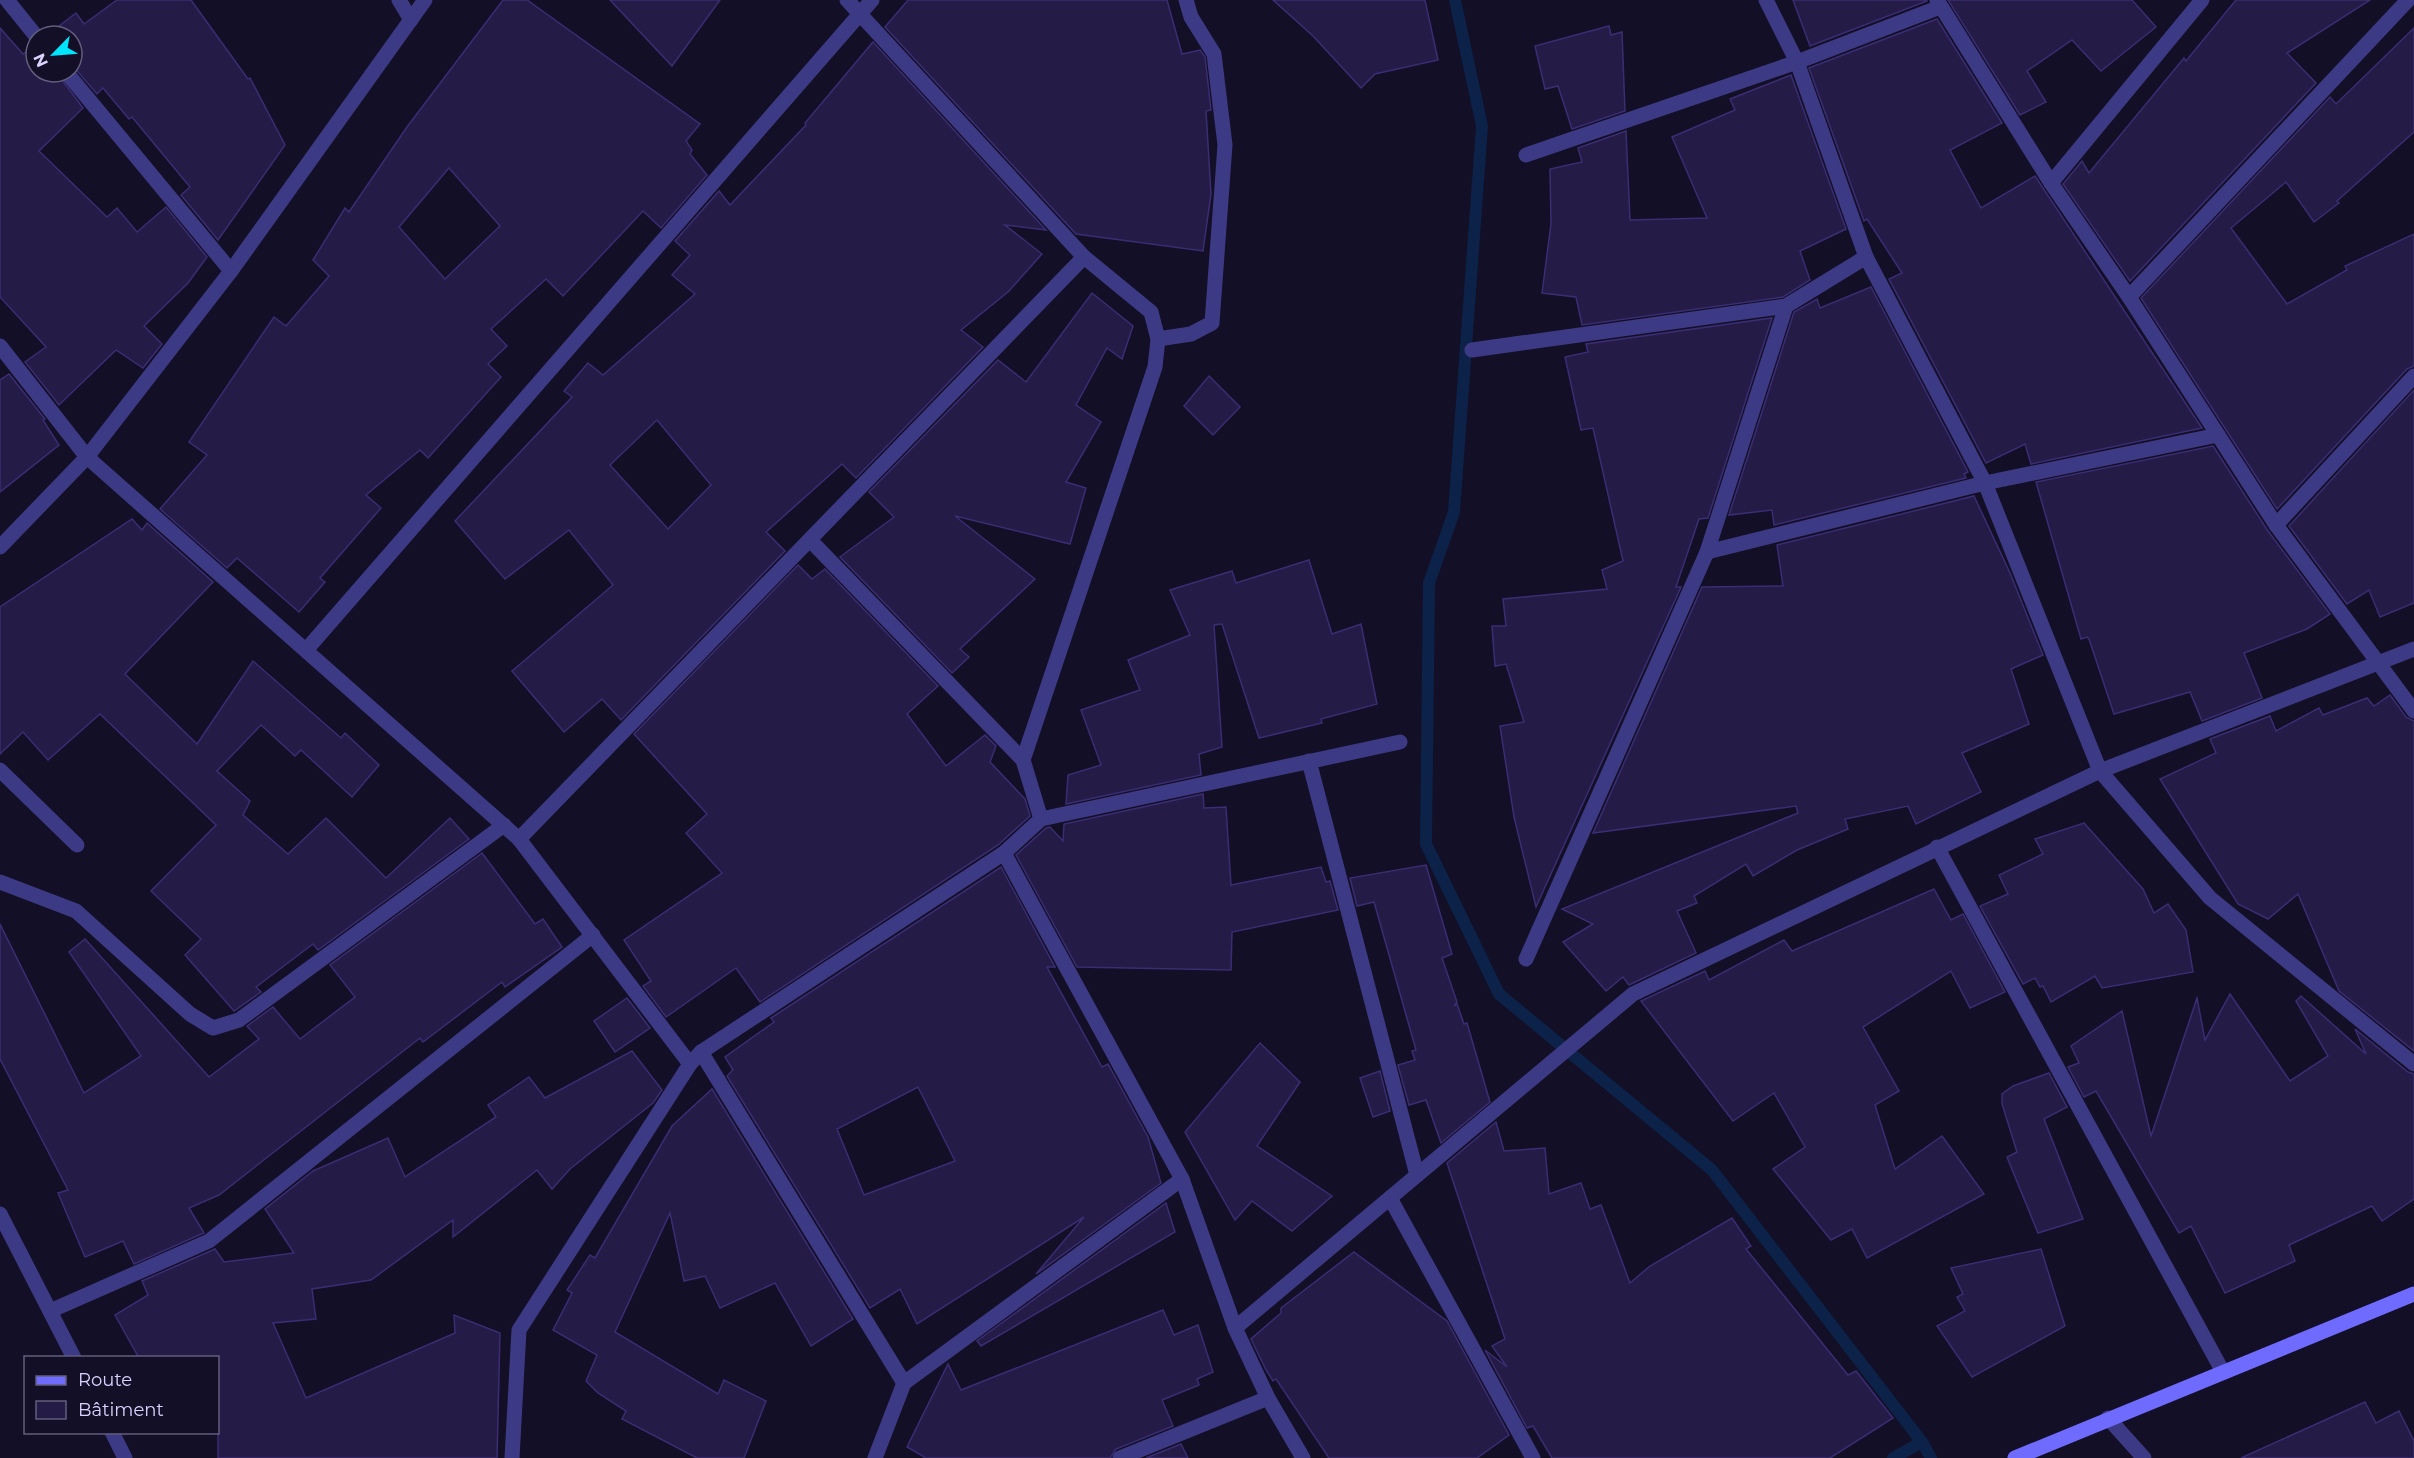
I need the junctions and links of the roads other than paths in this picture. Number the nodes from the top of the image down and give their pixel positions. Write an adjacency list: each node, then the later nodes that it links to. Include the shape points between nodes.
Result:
1 (7, 0): 13 (street)
2 (399, 0): 12 (street)
3 (425, 0): 12 (street)
4 (847, 0): 11 (street)
5 (872, 0): 11 (street)
6 (1186, 0): 23 (street, via 1191,17 1214,54 1225,145 1214,299 1212,323 1191,334)
7 (1766, 0): 14 (street)
8 (2202, 0): 17 (street)
9 (2408, 0): 21 (street)
10 (1939, 4): 14 (street); 17 (street)
11 (860, 13): 18 (street); 35 (street)
12 (411, 20): 20 (street)
13 (26, 24)
14 (1797, 62): 16 (street); 19 (street)
15 (76, 84): 20 (street)
16 (1526, 155)
17 (2051, 183): 21 (street)
18 (1084, 257): 23 (street, via 1151,312); 31 (street)
19 (1866, 257): 22 (street); 29 (street)
20 (231, 271): 28 (street)
21 (2129, 297): 27 (street)
22 (1786, 306): 25 (street); 33 (street)
23 (1158, 339): 39 (street, via 1155,368)
24 (0, 346): 28 (street)
25 (1472, 350)
26 (2414, 376): 30 (street)
27 (2218, 435): 29 (street); 30 (street)
28 (87, 457): 32 (street); 35 (street)
29 (1985, 483): 33 (street); 42 (street)
30 (2276, 525): 36 (street)
31 (810, 540): 39 (street); 45 (street)
32 (0, 547)
33 (1707, 552): 51 (street)
34 (2414, 649): 36 (street)
35 (307, 650): 44 (street)
36 (2379, 664): 37 (street); 42 (street)
37 (2414, 711)
38 (1400, 742): 40 (street)
39 (1023, 760): 43 (street)
40 (1309, 762): 43 (street); 55 (street)
41 (0, 770): 46 (street)
42 (2100, 771): 47 (street); 54 (street, via 2210,898)
43 (1041, 819): 48 (street)
44 (504, 825): 45 (street); 49 (street, via 239,1020 213,1028 190,1014 75,911)
45 (519, 839): 50 (street)
46 (77, 845)
47 (1937, 847): 55 (street, via 1633,994); 63 (street)
48 (1004, 853): 52 (street); 56 (street)
49 (0, 882)
50 (593, 935): 53 (street); 60 (street, via 209,1241)
51 (1526, 959)
52 (701, 1052): 53 (street); 64 (street)
53 (690, 1064): 69 (street, via 519,1330)
54 (2414, 1064)
55 (1418, 1175): 57 (street)
56 (1182, 1179): 61 (street); 64 (street)
57 (1390, 1198): 61 (street); 73 (street)
58 (0, 1214): 60 (street)
59 (2414, 1294): 63 (main road)
60 (50, 1311): 62 (street)
61 (1235, 1328): 65 (street)
62 (73, 1356)
63 (2223, 1372): 66 (main road)
64 (904, 1383): 70 (street)
65 (1268, 1398): 71 (street); 72 (street)
66 (2108, 1418): 74 (main road); 75 (street)
67 (113, 1434): 68 (street)
68 (125, 1458)
69 (512, 1458)
70 (875, 1458)
71 (1120, 1458)
72 (1303, 1458)
73 (1533, 1458)
74 (2015, 1458)
75 (2144, 1458)

